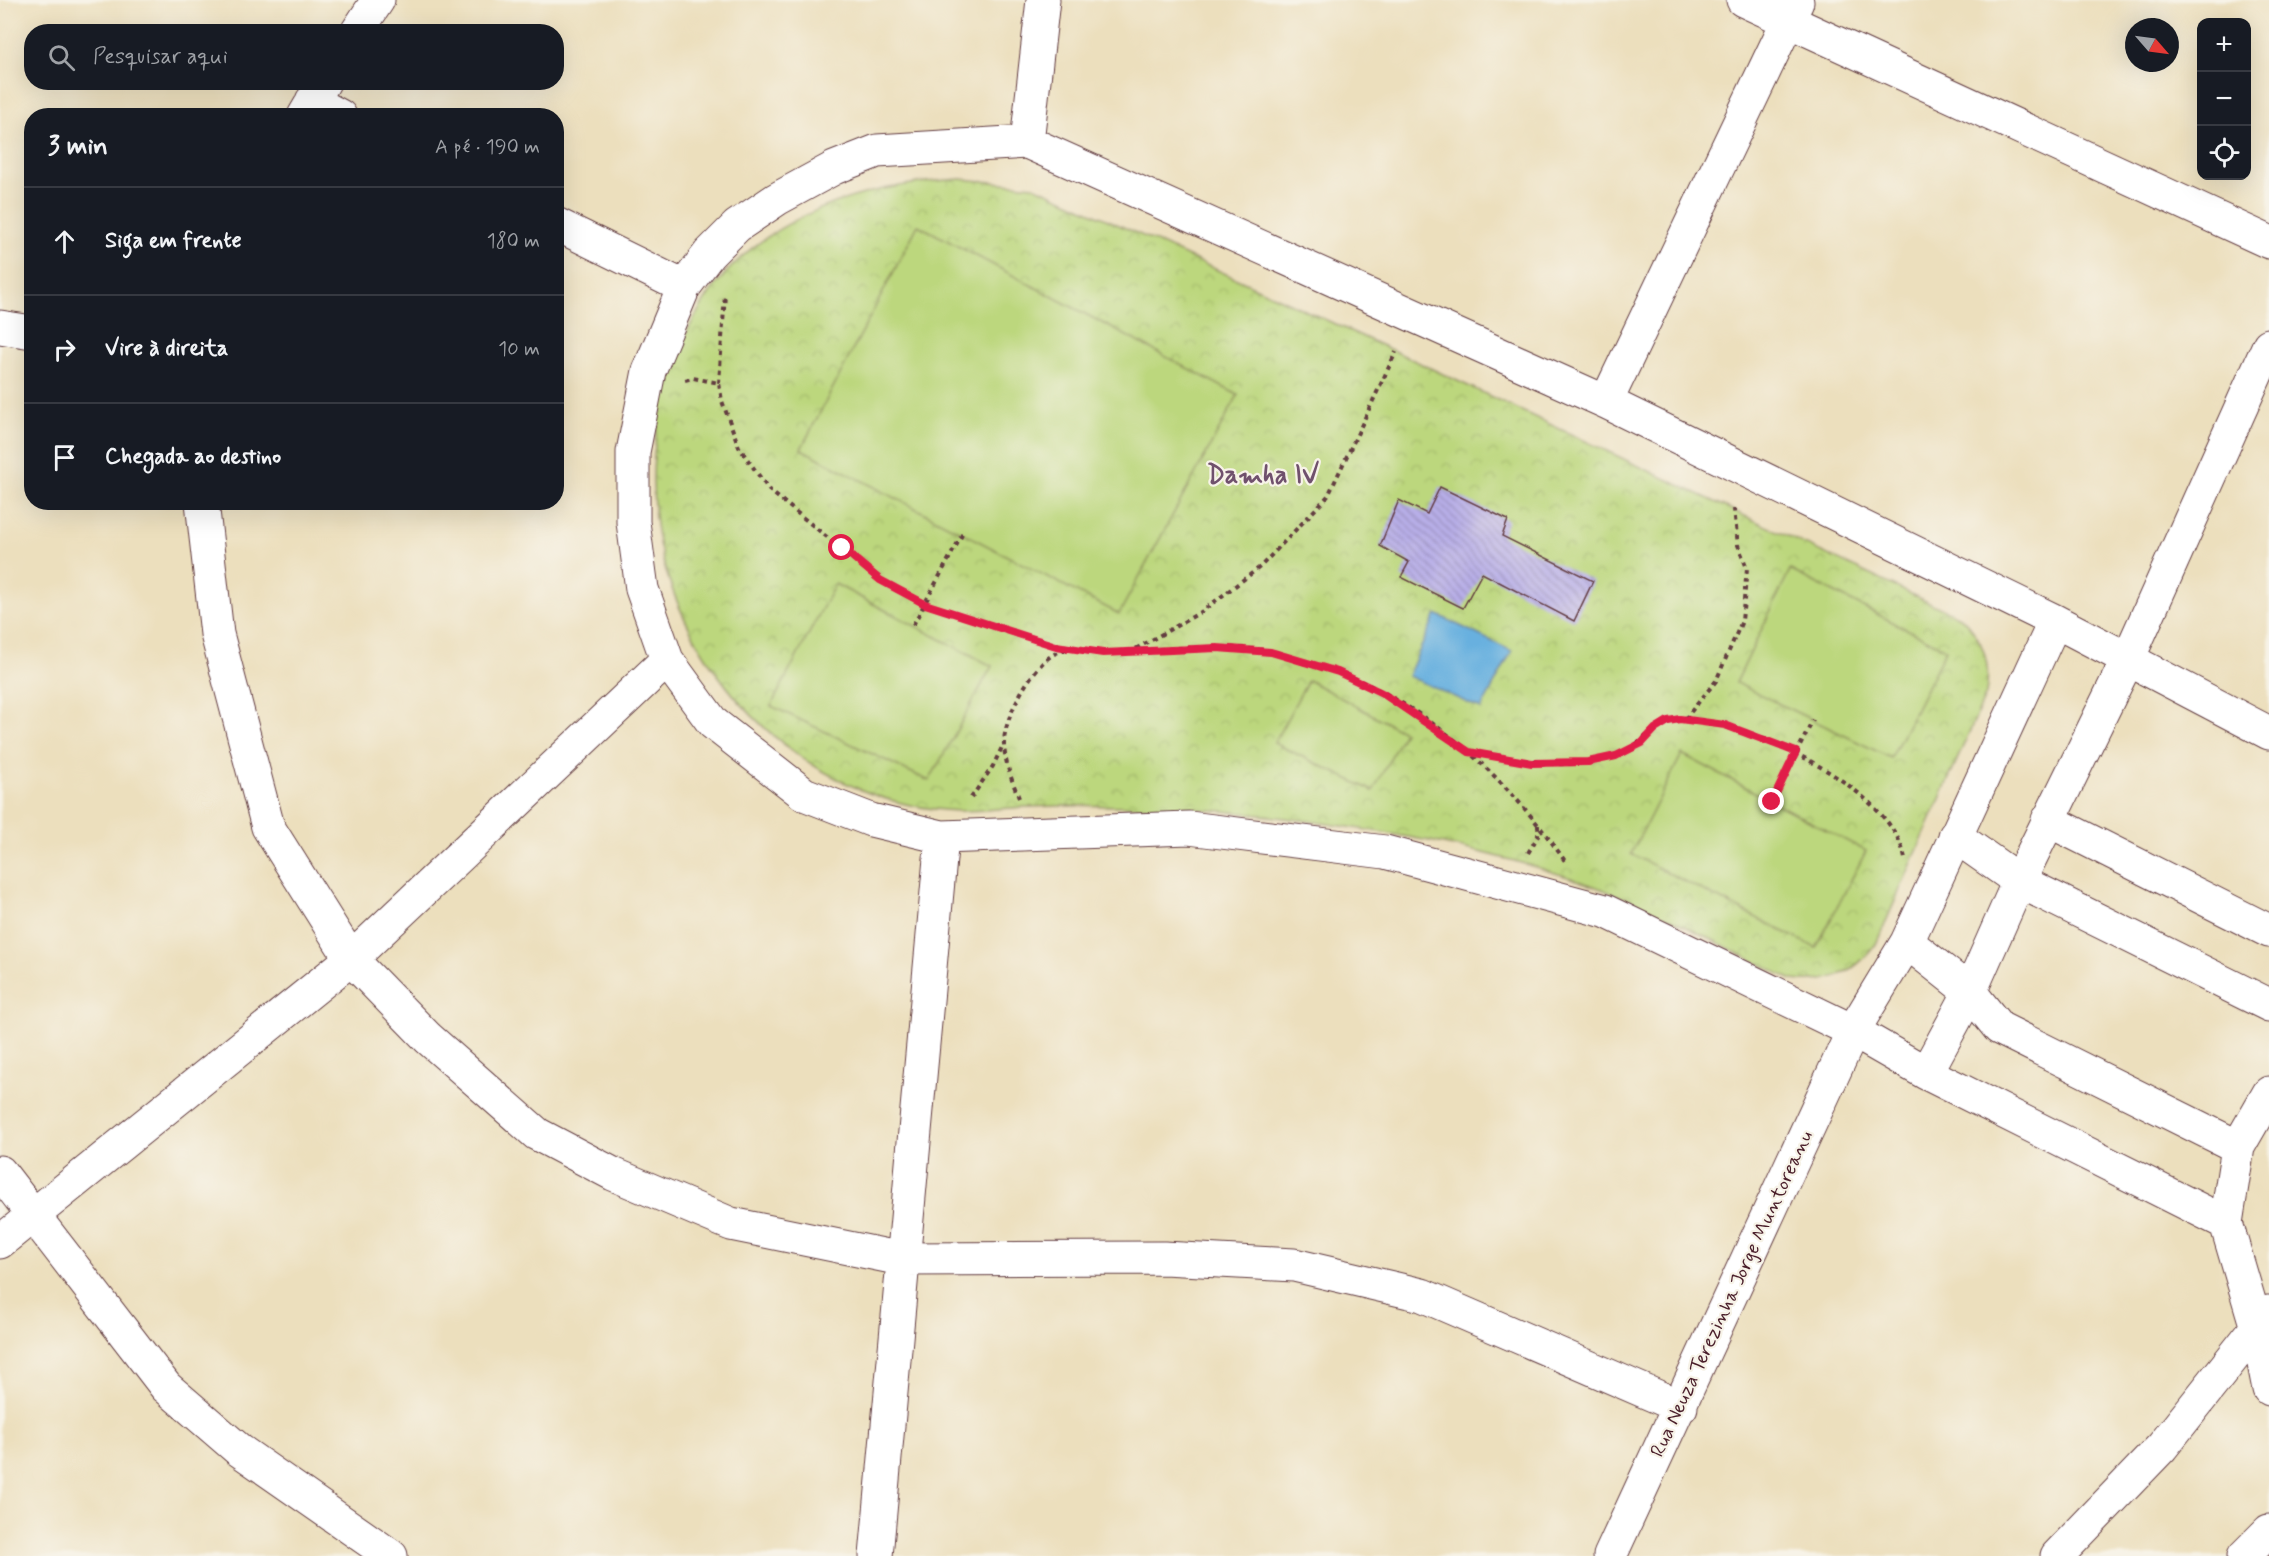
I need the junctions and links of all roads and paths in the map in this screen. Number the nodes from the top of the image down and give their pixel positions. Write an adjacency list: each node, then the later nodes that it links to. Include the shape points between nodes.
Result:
1 (378, 0): 5 (street)
2 (1043, 0): 6 (street)
3 (1743, 0): 4 (street)
4 (1794, 10): 8 (street); 17 (street)
5 (362, 24)
6 (1027, 142): 10 (street, via 877,151 834,168 738,226 709,254); 17 (street)
7 (564, 228): 10 (street)
8 (2269, 242)
9 (726, 284): 16 (path)
10 (684, 288): 27 (street, via 650,371 633,452 633,522 642,589)
11 (0, 327): 12 (street)
12 (24, 331)
13 (2269, 345): 26 (street)
14 (1396, 352): 25 (path, via 1329,496 1260,567 1201,612)
15 (676, 382): 16 (path, via 693,378)
16 (719, 383): 21 (path, via 739,447 769,490 880,580)
17 (1606, 402): 22 (street)
18 (1734, 509): 28 (path, via 1738,545 1747,568 1742,621 1716,681)
19 (203, 510): 47 (street, via 217,634 268,827)
20 (963, 533): 21 (path)
21 (925, 604): 23 (path); 24 (path, via 1056,646)
22 (2055, 621): 26 (street); 39 (street, Rua Neuza Terezinha Jorge Muntoreanu)
23 (913, 625)
24 (1076, 647): 25 (path, via 1103,653); 31 (path, via 1051,655 1034,673 1018,699)
25 (1132, 651): 32 (path, via 1217,648 1271,652 1338,672 1382,693)
26 (2128, 659): 30 (street); 37 (street)
27 (667, 660): 40 (street, via 713,723 804,794 871,820); 47 (street)
28 (1684, 720): 32 (path, via 1668,721 1642,743 1616,756 1588,762 1532,763); 33 (path, via 1725,725)
29 (1813, 720): 33 (path)
30 (2269, 733)
31 (1004, 743): 34 (path, via 981,787); 36 (path, via 1011,781)
32 (1469, 752): 38 (path)
33 (1796, 752): 35 (path); 42 (path, via 1858,795 1890,823 1902,845)
34 (968, 802)
35 (1772, 802)
36 (1023, 807)
37 (2048, 820): 44 (street); 45 (street)
38 (1538, 824): 41 (path, via 1538,836); 43 (path)
39 (1955, 836): 44 (street); 46 (street, Rua Neuza Terezinha Jorge Muntoreanu)
40 (942, 837): 50 (street, via 1189,828 1385,852 1605,911); 58 (street)
41 (1524, 858)
42 (1905, 864)
43 (1568, 866)
44 (2019, 881): 48 (street); 49 (street)
45 (2269, 931)
46 (1907, 942): 48 (street); 50 (street, Rua Neuza Terezinha Jorge Muntoreanu)
47 (351, 959): 55 (street); 58 (street, via 428,1038 537,1134 613,1174 731,1224)
48 (1970, 992): 51 (street); 53 (street, via 1999,1028)
49 (2269, 1005)
50 (1853, 1031): 51 (street); 61 (street, Rua Neuza Terezinha Jorge Muntoreanu)
51 (1926, 1073): 56 (street)
52 (2269, 1093): 53 (street)
53 (2238, 1147): 56 (street)
54 (0, 1172): 55 (street)
55 (31, 1215): 57 (street); 63 (street, via 166,1387 239,1450)
56 (2226, 1223): 59 (street)
57 (0, 1242)
58 (902, 1259): 61 (street, via 1164,1258 1294,1265 1422,1295); 64 (street)
59 (2263, 1320): 60 (street); 66 (street, via 2162,1447)
60 (2269, 1389)
61 (1681, 1407): 65 (street, Rua Neuza Terezinha Jorge Muntoreanu)
62 (2269, 1531): 67 (street)
63 (391, 1556)
64 (876, 1556)
65 (1610, 1556)
66 (2057, 1556)
67 (2244, 1556)

